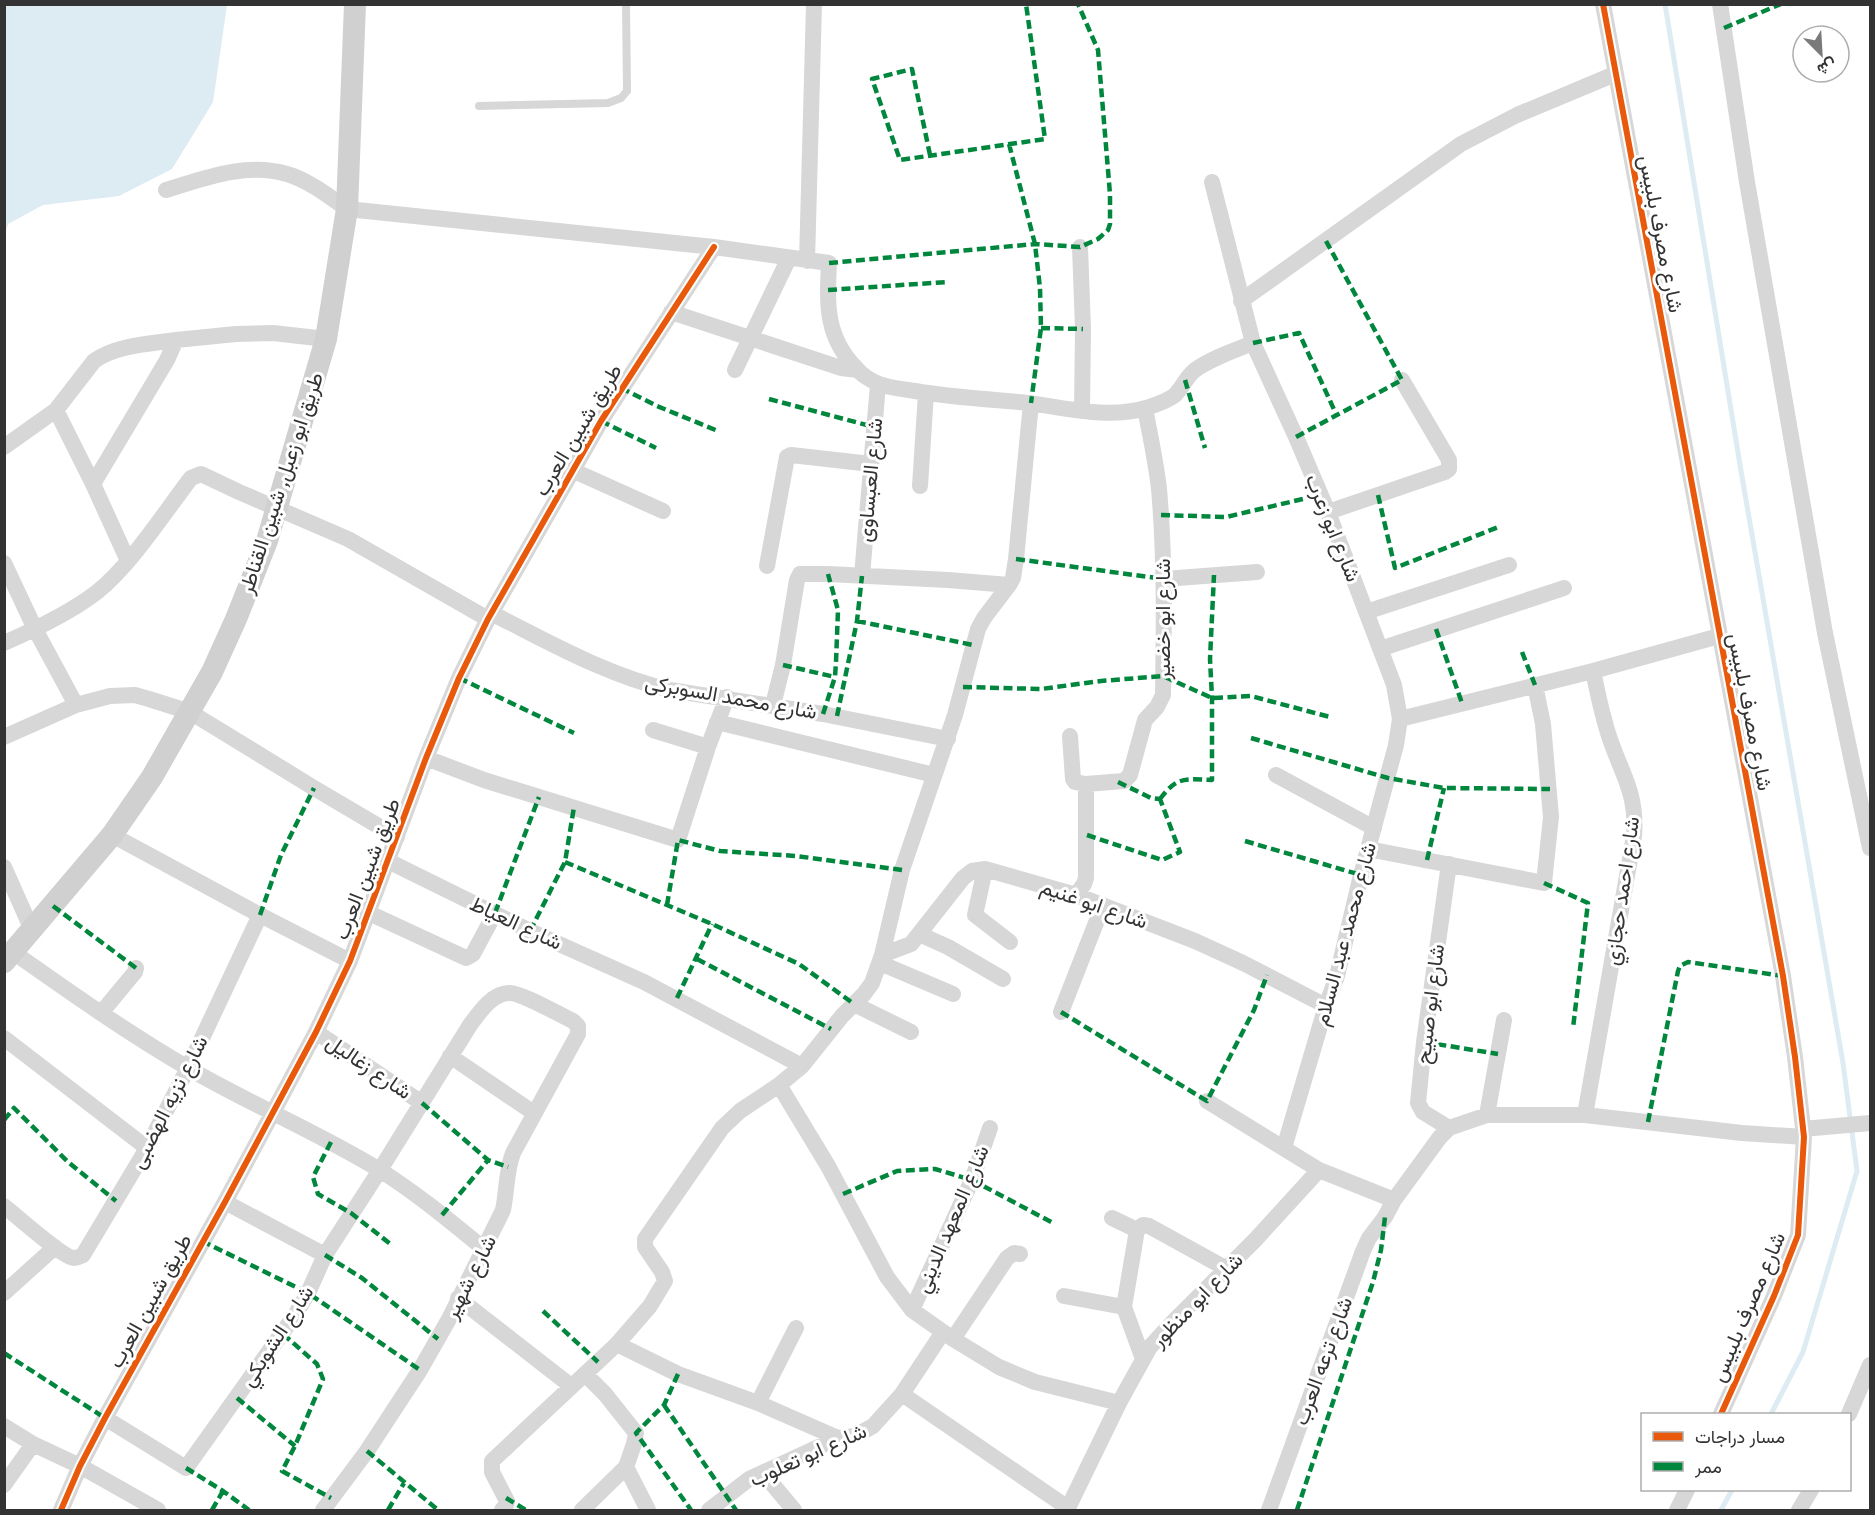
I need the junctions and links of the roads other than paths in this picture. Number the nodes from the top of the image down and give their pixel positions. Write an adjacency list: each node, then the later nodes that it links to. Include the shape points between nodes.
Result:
1 (355, 4): 10 (street, طريق ابو زعبل, شبين القناطر)
2 (626, 4): 7 (lane, via 627,91 621,98 608,103)
3 (814, 4): 14 (street)
4 (1603, 4): 6 (street, شارع مصرف بلبيس)
5 (1720, 4): 73 (street, via 1825,633)
6 (1614, 74): 15 (street, via 1517,115 1461,144); 50 (street, شارع مصرف بلبيس)
7 (479, 106)
8 (1212, 182): 15 (street, شارع ابو زعرب)
9 (166, 190): 10 (street, via 251,168 288,174)
10 (347, 209): 11 (street); 17 (street, طريق ابو زعبل, شبين القناطر)
11 (714, 247): 13 (street); 16 (street, طريق شبين العرب)
12 (1080, 247): 29 (street)
13 (789, 258): 14 (street); 18 (street)
14 (807, 261): 22 (street, via 829,263 832,330 837,344)
15 (1241, 301): 20 (street, شارع ابو زعرب)
16 (671, 312): 18 (street); 32 (street, طريق شبين العرب)
17 (326, 339): 19 (street, via 273,333); 35 (street, طريق ابو زعبل, شبين القناطر)
18 (750, 339): 21 (street); 22 (street)
19 (176, 340): 28 (street, via 102,355); 33 (street)
20 (1253, 342): 27 (street, via 1200,367 1175,395); 37 (street, شارع ابو زعرب)
21 (735, 370)
22 (858, 370): 24 (street)
23 (1402, 380): 37 (street, via 1449,460 1449,469)
24 (878, 384): 25 (street); 31 (street, شارع العبساوى)
25 (927, 393): 26 (street); 34 (street)
26 (1031, 404): 29 (street); 45 (street, via 1016,559)
27 (1145, 408): 29 (street); 44 (street, شارع ابو خضير, via 1159,488)
28 (56, 410): 30 (street); 33 (street)
29 (1082, 411)
30 (4, 447)
31 (871, 464): 41 (street, via 791,455 787,458); 43 (street, شارع العبساوى)
32 (572, 470): 36 (street); 48 (street, طريق شبين العرب)
33 (93, 484): 38 (street)
34 (920, 486)
35 (278, 507): 38 (street, شارع محمد السوبركى, via 196,475); 48 (street, شارع محمد السوبركى, via 348,539); 58 (street, طريق ابو زعبل, شبين القناطر, via 241,608)
36 (663, 512)
37 (1328, 512): 47 (street, شارع ابو زعرب)
38 (128, 561): 49 (street, via 98,591)
39 (4, 563): 49 (street)
40 (1509, 565): 47 (street)
41 (767, 566)
42 (1257, 572): 44 (street)
43 (862, 576): 45 (street); 57 (street, via 799,576)
44 (1164, 579): 69 (street, شارع ابو خضير, via 1161,701 1145,720 1129,778)
45 (1009, 585): 64 (street, via 978,629)
46 (1564, 588): 52 (street)
47 (1366, 612): 52 (street, شارع ابو زعرب)
48 (489, 616): 55 (street, شارع محمد السوبركى, via 629,679); 66 (street, طريق شبين العرب)
49 (35, 629): 51 (street); 56 (street)
50 (1719, 636): 53 (street); 115 (street, شارع مصرف بلبيس, via 1783,976)
51 (4, 643)
52 (1380, 649): 59 (street, شارع ابو زعرب, via 1394,685)
53 (1593, 671): 54 (street); 111 (street, شارع احمد حجازي, via 1610,740 1630,788 1635,820)
54 (1535, 685): 59 (street); 76 (street, via 1543,724 1551,817 1544,883)
55 (727, 698): 57 (street, شارع محمد السوبركى); 60 (street)
56 (76, 705): 58 (street, via 110,696 135,695); 63 (street)
57 (772, 705): 64 (street, شارع محمد السوبركى)
58 (190, 712): 71 (street, طريق ابو زعبل, شبين القناطر); 72 (street)
59 (1400, 719): 70 (street, شارع محمد عبد السلام)
60 (717, 722): 65 (street); 67 (street)
61 (653, 730): 65 (street)
62 (1070, 736): 69 (street)
63 (4, 737)
64 (948, 739): 67 (street)
65 (708, 747): 66 (street, via 678,840)
66 (426, 758): 72 (street, طريق شبين العرب)
67 (934, 775): 88 (street, via 902,870)
68 (1276, 775): 70 (street)
69 (1080, 783): 79 (street, via 1086,878)
70 (1374, 828): 74 (street, شارع محمد عبد السلام)
71 (112, 835): 83 (street); 84 (street, طريق ابو زعبل, شبين القناطر)
72 (397, 837): 75 (street, طريق شبين العرب)
73 (1870, 848)
74 (1368, 849): 76 (street); 94 (street, شارع محمد عبد السلام)
75 (388, 861): 81 (street, طريق شبين العرب); 82 (street, شارع العياط)
76 (1449, 864): 114 (street, شارع ابو صبيح, via 1418,1103 1423,1112)
77 (4, 867): 84 (street)
78 (985, 869): 79 (street, شارع ابو غنيم); 85 (street, via 972,871 963,878); 86 (street, via 975,915)
79 (1076, 895): 80 (street, شارع ابو غنيم)
80 (1103, 905): 94 (street, شارع ابو غنيم, via 1220,951); 95 (street)
81 (369, 913): 82 (street, via 466,958 473,954); 89 (street, طريق شبين العرب)
82 (495, 913): 103 (street, شارع العياط, via 644,982)
83 (260, 915): 89 (street); 104 (street, شارع نزيه الهضبى)
84 (32, 930): 87 (street, طريق ابو زعبل, شبين القناطر)
85 (919, 934): 88 (street, via 911,944); 91 (street)
86 (1010, 942)
87 (9, 957): 96 (street)
88 (881, 959): 92 (street); 93 (street, via 872,983)
89 (350, 961): 99 (street, طريق شبين العرب)
90 (136, 968): 96 (street)
91 (1003, 979)
92 (953, 994)
93 (854, 1004): 100 (street); 103 (street)
94 (1326, 1006): 117 (street, شارع محمد عبد السلام)
95 (1061, 1012)
96 (100, 1013): 104 (street)
97 (1504, 1020): 110 (street)
98 (578, 1026): 102 (street, شارع الشوبكي, via 518,994 506,993 480,1012); 108 (street, شارع شهير, via 578,1034)
99 (316, 1032): 107 (street, شارع زغاليل); 109 (street, طريق شبين العرب)
100 (910, 1032)
101 (4, 1038): 116 (street)
102 (450, 1056): 107 (street, شارع الشوبكي); 108 (street)
103 (802, 1066): 105 (street)
104 (188, 1068): 109 (street); 116 (street, شارع نزيه الهضبى)
105 (779, 1085): 134 (street, via 887,1277); 137 (street, via 722,1128 645,1239 645,1247 665,1281 650,1306)
106 (1207, 1101): 117 (street)
107 (422, 1103): 118 (street, شارع الشوبكي)
108 (534, 1113): 126 (street, شارع شهير, via 513,1153 502,1210)
109 (272, 1114): 118 (street); 121 (street, طريق شبين العرب)
110 (1487, 1114): 111 (street); 114 (street)
111 (1585, 1115): 115 (street, via 1742,1133)
112 (1870, 1123): 115 (street, via 1826,1126)
113 (990, 1128): 134 (street, شارع المعهد الديني, via 972,1180)
114 (1449, 1128): 120 (street, شارع ترعه العرب)
115 (1803, 1133): 145 (street, شارع مصرف بلبيس, via 1798,1235)
116 (147, 1148): 125 (street, شارع نزيه الهضبى, via 83,1255 71,1257)
117 (1284, 1148): 119 (street)
118 (380, 1170): 126 (street); 128 (street, شارع الشوبكي)
119 (1319, 1170): 120 (street); 129 (street, شارع ابو منظور)
120 (1394, 1200): 166 (street, شارع ترعه العرب, via 1363,1251)
121 (225, 1202): 128 (street); 147 (street, طريق شبين العرب)
122 (4, 1206): 125 (street)
123 (1112, 1218): 124 (street)
124 (1137, 1230): 129 (street, via 1149,1226); 133 (street)
125 (55, 1247): 130 (street)
126 (484, 1249): 132 (street, شارع شهير)
127 (1020, 1254): 136 (street, شارع ابو تعلوب, via 1007,1258)
128 (325, 1255): 147 (street, شارع الشوبكي, via 295,1315 186,1468)
129 (1227, 1269): 138 (street, شارع ابو منظور, via 1172,1323)
130 (4, 1293)
131 (1064, 1296): 133 (street)
132 (458, 1298): 141 (street); 160 (street, شارع شهير, via 420,1370)
133 (1124, 1307): 138 (street)
134 (912, 1310): 136 (street)
135 (796, 1328): 143 (street)
136 (948, 1336): 142 (street, شارع ابو تعلوب); 144 (street, via 999,1367 1035,1382)
137 (617, 1344): 140 (street); 143 (street, via 678,1374)
138 (1143, 1359): 144 (street, شارع ابو منظور)
139 (1870, 1365): 146 (street)
140 (585, 1374): 141 (street); 152 (street, via 636,1433)
141 (571, 1386): 161 (street, via 492,1461 492,1472 507,1501)
142 (902, 1394): 149 (street, شارع ابو تعلوب, via 873,1426 855,1436); 157 (street)
143 (758, 1403): 149 (street)
144 (1119, 1403): 157 (street, شارع ابو منظور)
145 (1721, 1413)
146 (1849, 1413)
147 (105, 1418): 151 (street, طريق شبين العرب)
148 (4, 1426): 150 (street)
149 (838, 1438): 153 (street, شارع ابو تعلوب)
150 (33, 1444): 151 (street); 154 (street)
151 (80, 1466): 158 (street, طريق شبين العرب); 159 (street)
152 (626, 1467): 162 (street); 163 (street)
153 (763, 1473): 164 (street, شارع ابو تعلوب); 165 (street)
154 (4, 1485)
155 (1686, 1491): 167 (street)
156 (1810, 1491): 168 (street)
157 (1067, 1509)
158 (61, 1510)
159 (158, 1510)
160 (323, 1510)
161 (502, 1510)
162 (582, 1510)
163 (648, 1510)
164 (709, 1510)
165 (794, 1510)
166 (1269, 1510)
167 (1677, 1510)
168 (1799, 1510)

